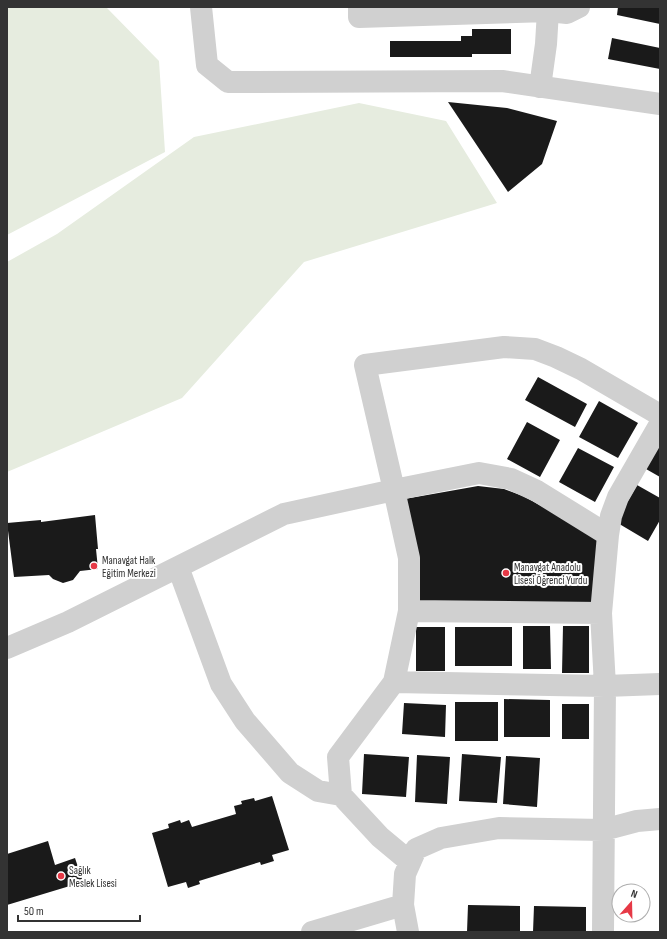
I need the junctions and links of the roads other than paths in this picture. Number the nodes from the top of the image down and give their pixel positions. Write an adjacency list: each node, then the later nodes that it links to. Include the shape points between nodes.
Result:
1 (201, 7): 6 (street, via 208,65 228,82 502,81)
2 (359, 7): 4 (street, via 359,17)
3 (579, 7): 5 (street, via 567,13)
4 (466, 11): 5 (street)
5 (548, 11): 6 (street)
6 (540, 87): 7 (street)
7 (660, 104)
8 (660, 415): 10 (street, via 581,369 535,349 504,347 365,365)
9 (660, 424): 11 (street, via 618,496)
10 (394, 490): 11 (street, via 479,473 511,479 537,490); 12 (street, via 284,514); 13 (street, via 409,558)
11 (608, 535): 14 (street)
12 (178, 567): 15 (street, via 68,622); 19 (street, via 220,684 245,721 290,773 318,791)
13 (409, 611): 14 (street); 16 (street)
14 (602, 613): 18 (street)
15 (7, 648)
16 (394, 682): 18 (street); 19 (street, via 338,757)
17 (660, 684): 18 (street)
18 (605, 686): 21 (street)
19 (341, 795): 22 (street, via 380,837)
20 (660, 821): 21 (street, via 637,821)
21 (603, 830): 22 (street, via 492,829 441,838 416,849); 26 (street)
22 (410, 862): 23 (street, via 405,874)
23 (403, 905): 24 (street); 25 (street)
24 (312, 932)
25 (408, 932)
26 (603, 932)

